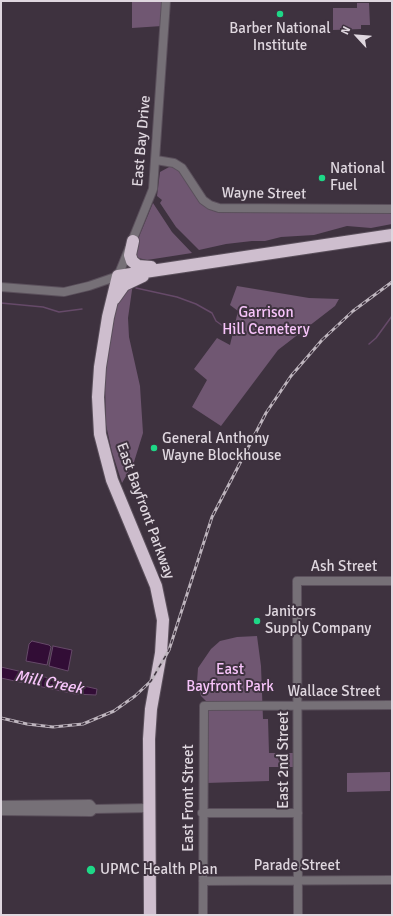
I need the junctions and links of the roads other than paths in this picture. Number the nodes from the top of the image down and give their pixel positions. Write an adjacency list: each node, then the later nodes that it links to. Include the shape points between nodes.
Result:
1 (166, 1): 2 (street, East Bay Drive)
2 (156, 160): 3 (street, Wayne Street, via 182,168 203,200 219,208); 5 (street, East Bay Drive, via 153,192)
3 (392, 209)
4 (392, 235): 6 (highway)
5 (133, 241): 6 (highway, via 130,255 134,263); 7 (street, East Bay Drive)
6 (166, 268): 7 (highway); 9 (highway, via 124,285)
7 (118, 276): 8 (street, via 64,292); 9 (highway, East Bayfront Parkway)
8 (1, 287)
9 (109, 309): 16 (highway, East Bayfront Parkway, via 98,382 100,434 112,480 156,586 163,620 162,653 150,723)
10 (297, 581): 11 (street, Ash Street); 14 (street, East 2nd Street)
11 (392, 581)
12 (392, 705): 14 (street, Wallace Street)
13 (204, 706): 14 (street, Wallace Street); 19 (street, East Front Street)
14 (298, 706): 20 (street, East 2nd Street)
15 (1, 805): 17 (street, via 90,804)
16 (149, 808): 17 (street); 24 (highway, East Bayfront Parkway)
17 (94, 809): 18 (street, via 91,812)
18 (1, 811)
19 (202, 813): 20 (street); 23 (street, East Front Street)
20 (298, 813): 21 (street, East 2nd Street)
21 (298, 880): 22 (street, Parade Street); 23 (street, Parade Street); 26 (street, East 2nd Street)
22 (392, 880)
23 (203, 881): 25 (street, East Front Street)
24 (150, 915)
25 (203, 915)
26 (298, 915)

